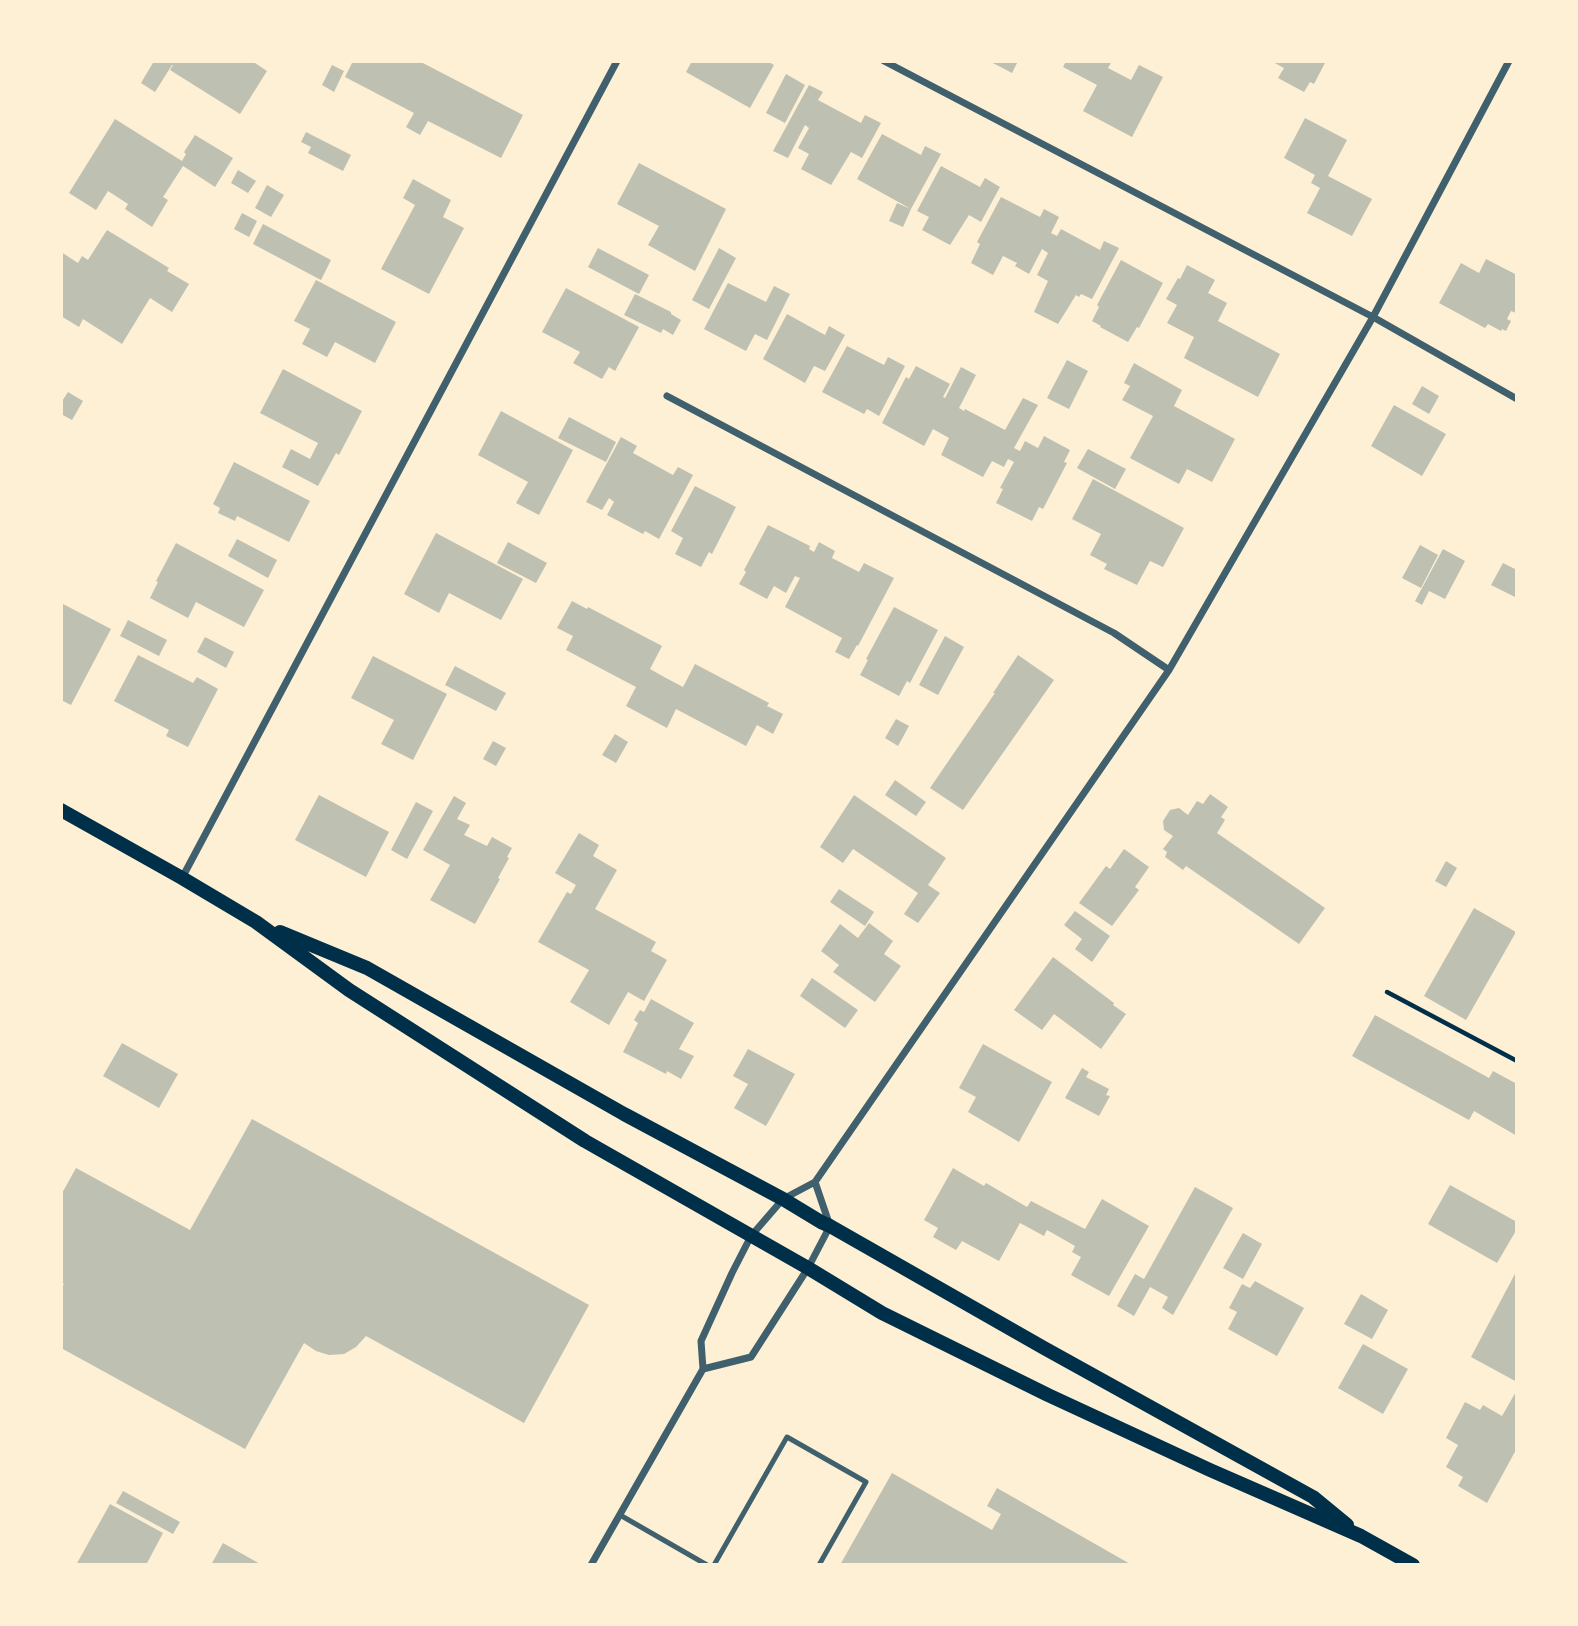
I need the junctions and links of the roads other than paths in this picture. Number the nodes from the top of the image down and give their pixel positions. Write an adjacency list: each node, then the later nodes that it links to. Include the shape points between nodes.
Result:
1 (617, 61): 9 (street)
2 (884, 61): 4 (street)
3 (1510, 61): 4 (street)
4 (1373, 317): 6 (street); 7 (street)
5 (667, 397): 7 (street, via 1114,634)
6 (1517, 399)
7 (1169, 670): 11 (street)
8 (61, 810): 9 (main road)
9 (182, 878): 10 (main road)
10 (256, 922): 12 (main road, via 367,968); 14 (main road, via 349,990 574,1134)
11 (816, 1182): 12 (street); 13 (street)
12 (783, 1199): 13 (main road); 14 (street)
13 (830, 1226): 15 (street); 18 (main road, via 1313,1497)
14 (751, 1236): 15 (main road); 16 (street, via 701,1341)
15 (808, 1268): 16 (street, via 751,1357); 18 (main road, via 882,1313 1048,1395)
16 (703, 1369): 17 (street)
17 (620, 1515): 19 (street); 20 (lane)
18 (1361, 1536): 23 (main road)
19 (591, 1565)
20 (707, 1565)
21 (714, 1565): 22 (lane, via 788,1437 866,1482)
22 (819, 1565)
23 (1413, 1565)

